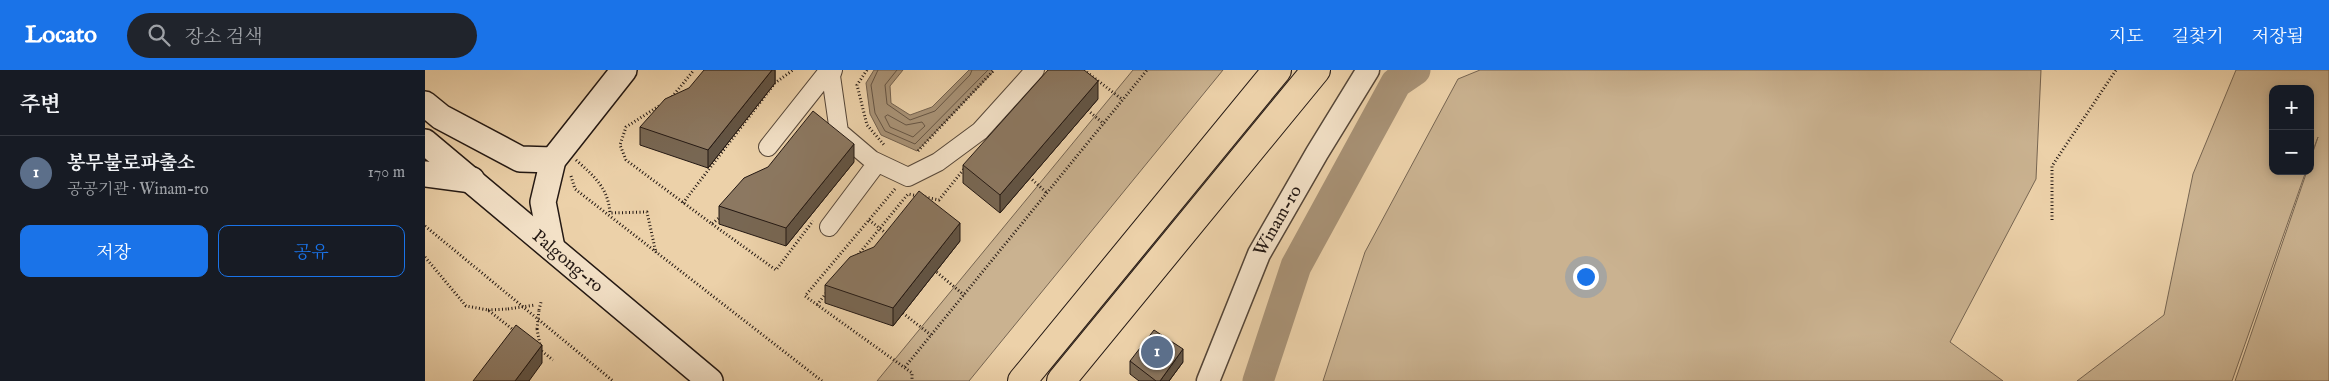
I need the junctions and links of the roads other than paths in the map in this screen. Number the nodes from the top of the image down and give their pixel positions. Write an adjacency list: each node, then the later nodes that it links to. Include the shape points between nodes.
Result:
1 (624, 70): 12 (main road)
2 (829, 70): 10 (street)
3 (833, 70): 11 (street, via 831,76 839,132)
4 (1035, 70): 11 (street, via 980,131 938,162 908,177)
5 (1277, 70): 18 (highway)
6 (1316, 70): 19 (highway)
7 (1368, 70): 20 (street, Winam-ro, via 1259,254)
8 (433, 111): 12 (main road, via 520,159); 14 (main road)
9 (425, 142): 14 (main road, Palgong-ro)
10 (769, 147)
11 (877, 163): 15 (street)
12 (565, 166): 16 (main road, via 543,202)
13 (425, 174): 14 (main road)
14 (472, 180): 16 (main road, Palgong-ro)
15 (823, 222)
16 (553, 248): 17 (main road, Palgong-ro)
17 (710, 381)
18 (1022, 381)
19 (1061, 381)
20 (1208, 381)

